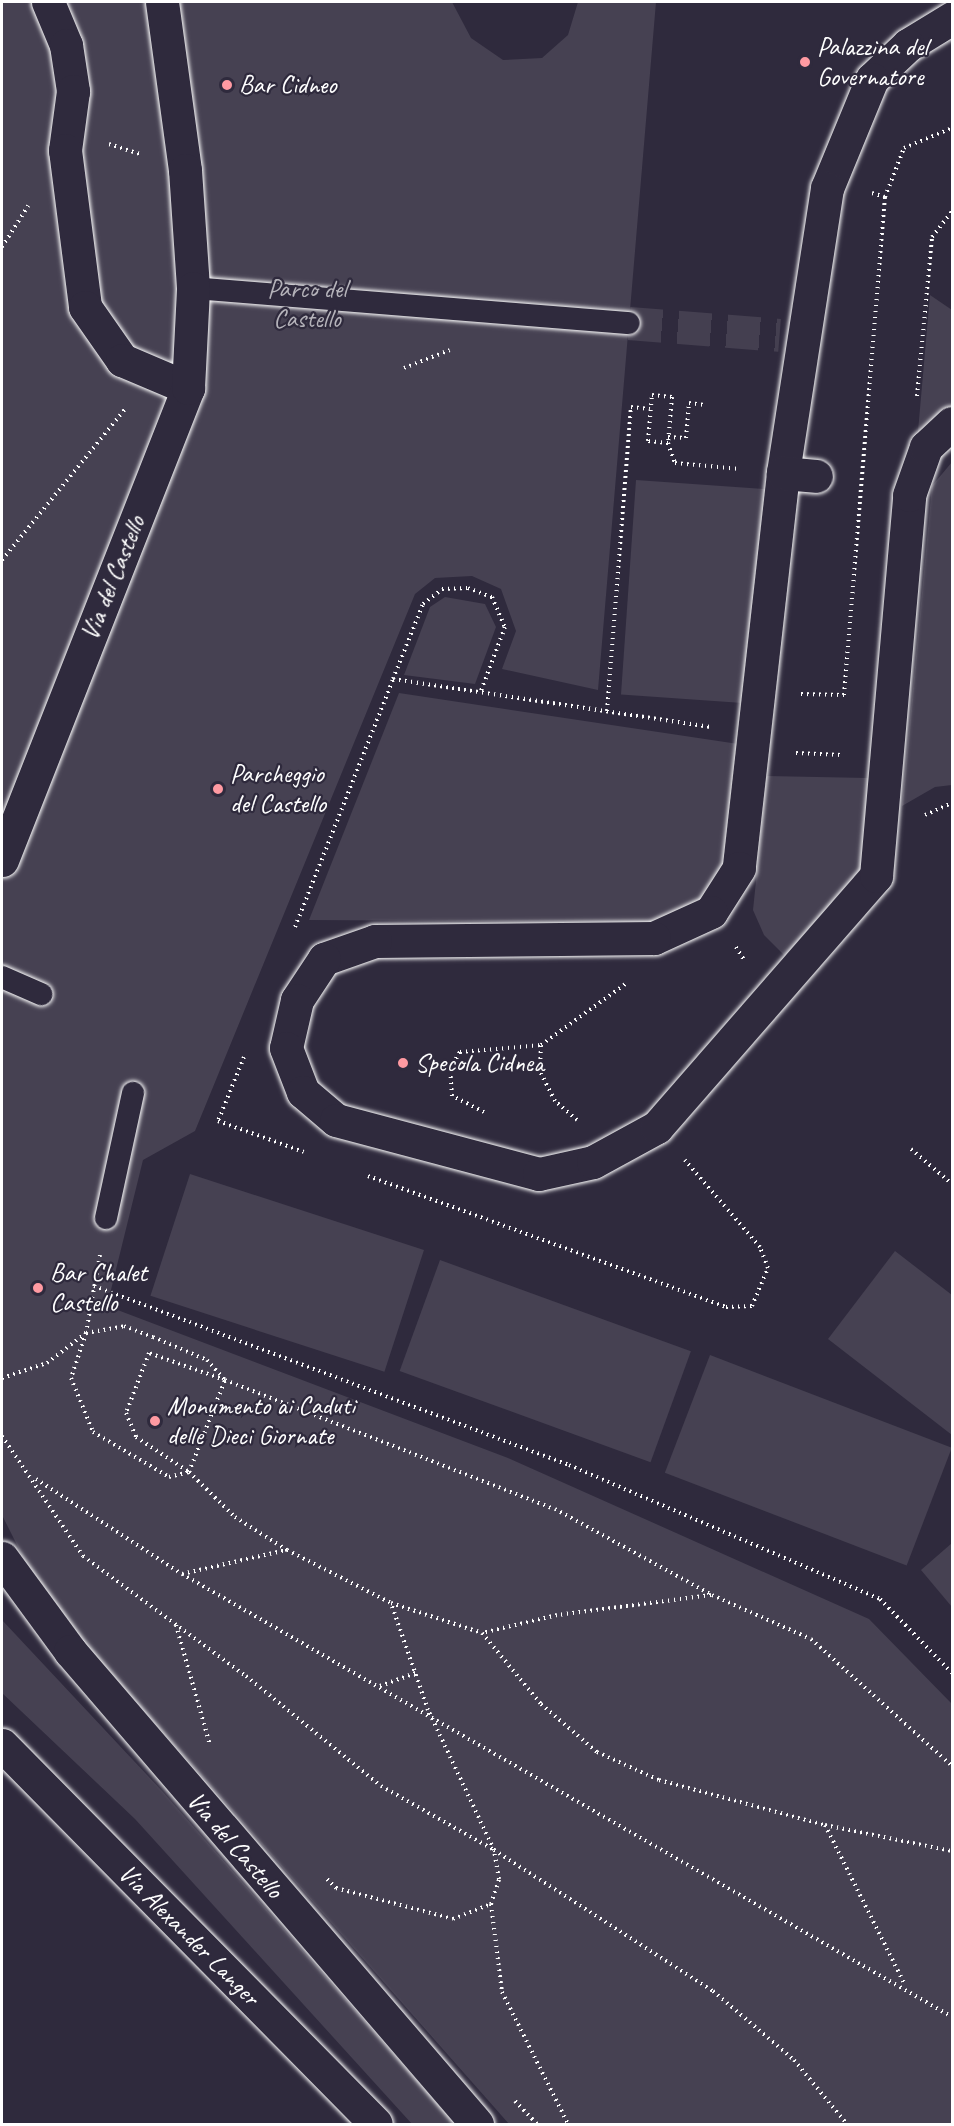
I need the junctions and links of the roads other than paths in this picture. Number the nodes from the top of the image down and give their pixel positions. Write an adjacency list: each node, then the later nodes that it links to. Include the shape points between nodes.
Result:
1 (48, 2): 6 (street, via 66,45 71,132 65,150 85,307 122,360)
2 (162, 2): 4 (street, Via del Castello, via 185,170)
3 (952, 18): 8 (street, via 908,45 827,188 790,336)
4 (193, 288): 5 (lane); 6 (street, Via del Castello)
5 (628, 323)
6 (188, 388): 10 (street, Via del Castello)
7 (952, 423): 8 (street, via 926,447 909,495 876,876 657,1127 593,1162 539,1174 336,1120 303,1092 286,1048 297,1000 324,959 375,941 654,938 711,912 739,868 758,734)
8 (783, 473): 9 (street)
9 (816, 476)
10 (2, 860)
11 (2, 977): 12 (lane)
12 (40, 994)
13 (133, 1093): 14 (lane)
14 (106, 1218)
15 (2, 1558): 18 (street, Via del Castello, via 101,1687)
16 (2, 1744): 17 (street, Via Alexander Langer)
17 (376, 2124)
18 (477, 2124)

